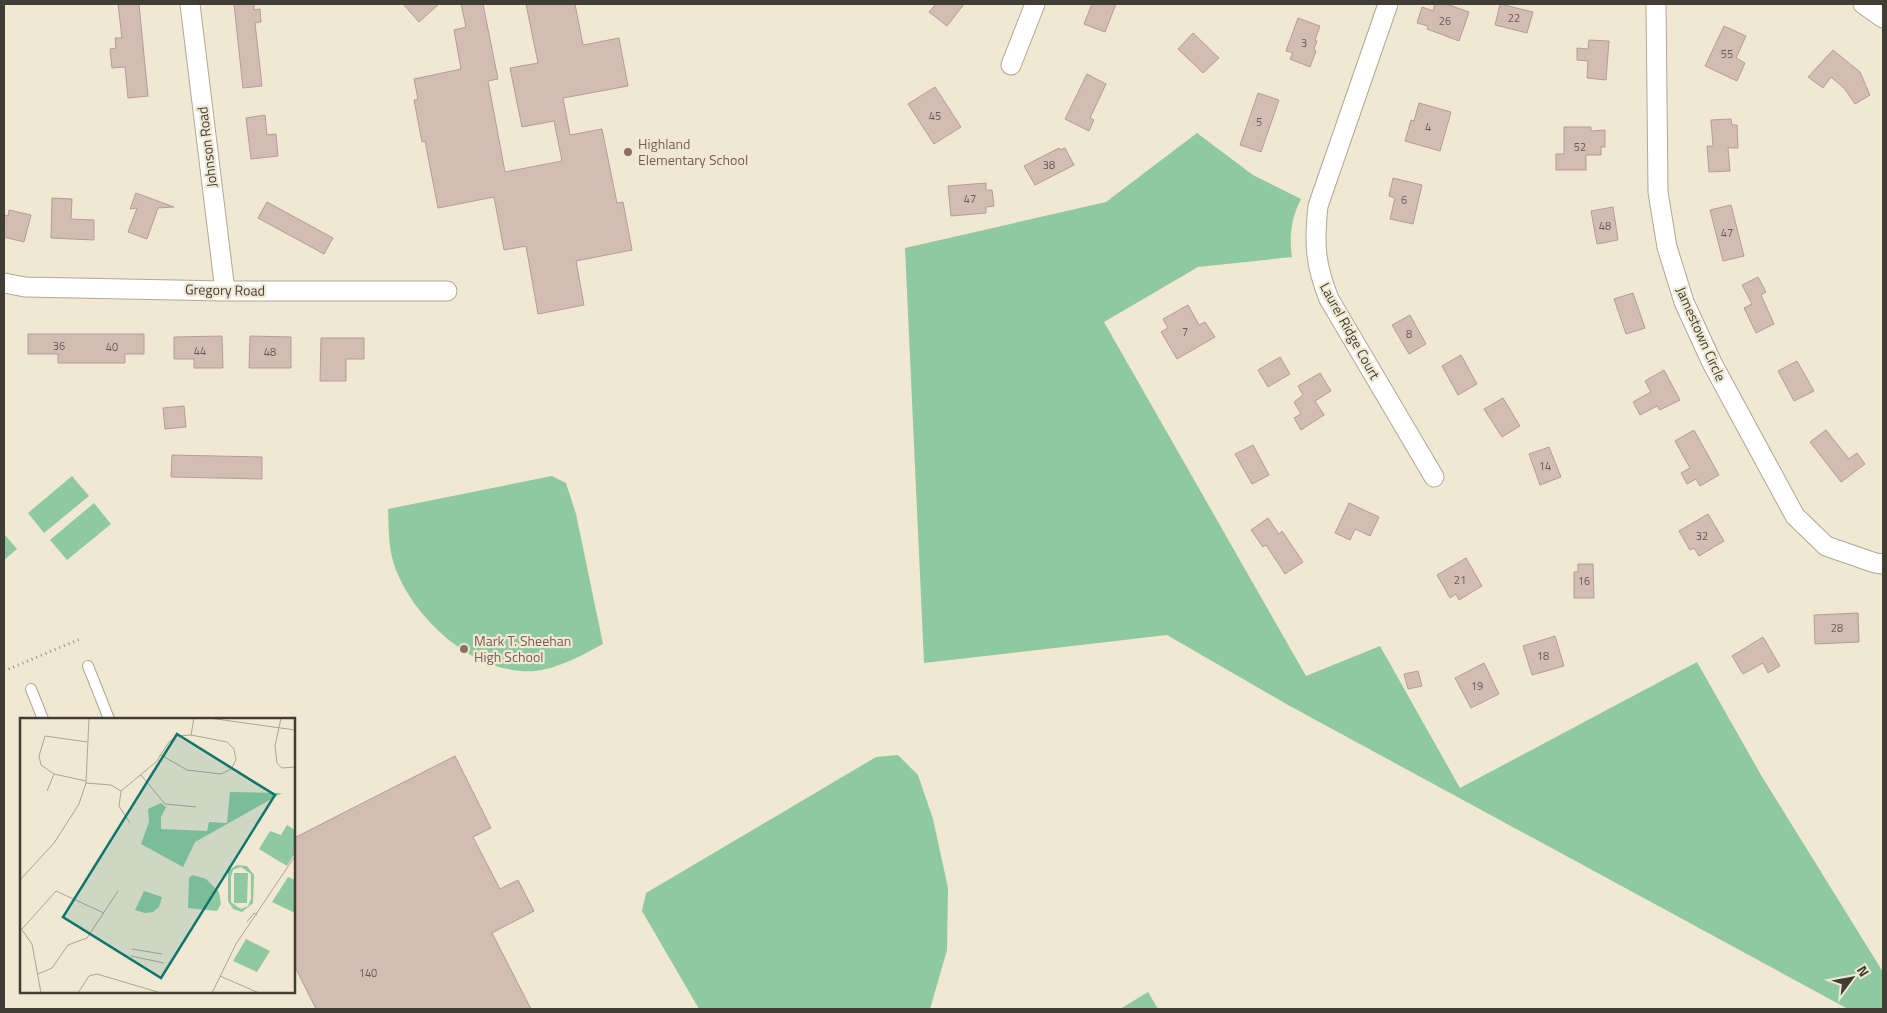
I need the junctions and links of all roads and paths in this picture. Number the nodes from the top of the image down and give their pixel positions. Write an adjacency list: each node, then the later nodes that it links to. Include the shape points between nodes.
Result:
1 (190, 4): 9 (street, Johnson Road)
2 (1035, 4): 7 (street)
3 (1388, 4): 11 (street, Laurel Ridge Court, via 1318,206 1314,238 1318,273 1329,299)
4 (1656, 4): 12 (street, Jamestown Circle, via 1658,192 1667,247 1684,302 1712,363 1795,516 1826,546)
5 (1863, 4): 6 (street)
6 (1883, 18)
7 (1011, 65)
8 (4, 283): 9 (street, Gregory Road, via 25,287)
9 (225, 291): 10 (street, Gregory Road)
10 (448, 291)
11 (1434, 477)
12 (1883, 564)
13 (80, 639): 15 (path)
14 (88, 666): 18 (lane)
15 (4, 671)
16 (31, 689): 17 (lane)
17 (43, 718)
18 (110, 718)

